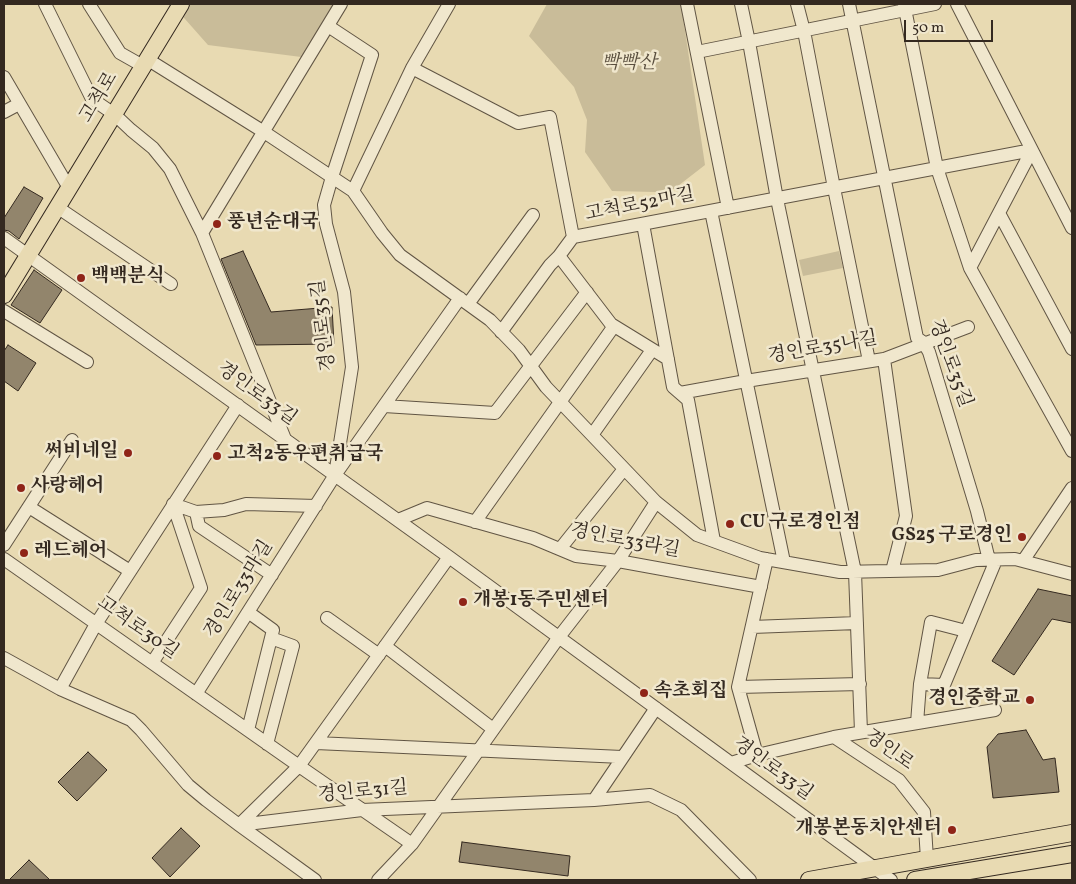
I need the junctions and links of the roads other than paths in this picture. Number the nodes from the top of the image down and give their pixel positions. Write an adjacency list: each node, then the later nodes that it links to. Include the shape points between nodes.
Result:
1 (45, 4): 23 (street, via 92,99)
2 (89, 4): 18 (street, via 120,53)
3 (341, 4): 14 (street)
4 (449, 4): 19 (street)
5 (687, 4): 17 (street)
6 (741, 4): 16 (street)
7 (797, 4): 15 (street)
8 (849, 4): 13 (street, 경인로35길)
9 (935, 4): 12 (street)
10 (957, 4): 25 (street)
11 (177, 6): 18 (main road, 고척로)
12 (904, 7): 13 (street); 26 (street)
13 (853, 20): 15 (street); 28 (street, 경인로35길)
14 (328, 26): 24 (street); 27 (street, 경인로35길, via 372,55)
15 (804, 31): 16 (street); 30 (street)
16 (750, 42): 17 (street); 32 (street)
17 (697, 52): 34 (street)
18 (145, 63): 23 (main road, 고척로); 24 (street)
19 (412, 68): 31 (street); 42 (street, 고척로52마길, via 518,123 550,117)
20 (4, 77): 21 (street)
21 (19, 104): 22 (street); 29 (street)
22 (4, 112)
23 (114, 114): 29 (main road, 고척로); 41 (street, via 153,148 170,168)
24 (264, 132): 27 (street); 41 (street)
25 (1032, 150): 26 (street, 고척로52마길); 35 (street); 37 (street)
26 (937, 168): 28 (street, 고척로52마길); 46 (street)
27 (332, 177): 31 (street); 74 (street, 경인로35길, via 324,205 326,224 344,292 352,366)
28 (885, 178): 30 (street, 고척로52마길); 55 (street, 경인로35길, via 917,338)
29 (69, 188): 33 (main road, 고척로)
30 (834, 188): 32 (street, 고척로52마길); 60 (street)
31 (353, 191): 50 (street, via 400,255)
32 (777, 198): 34 (street, 고척로52마길); 63 (street)
33 (57, 207): 44 (main road, 고척로); 47 (street)
34 (728, 208): 36 (street, 고척로52마길)
35 (1068, 210): 40 (street)
36 (711, 211): 39 (street, 고척로52마길); 64 (street)
37 (999, 213): 46 (street); 56 (street)
38 (533, 215): 50 (street)
39 (642, 224): 42 (street, 고척로52마길); 59 (street)
40 (1072, 228)
41 (202, 233): 70 (street)
42 (573, 237): 45 (street)
43 (4, 238): 44 (street)
44 (28, 255): 49 (main road, 고척로); 67 (street, 경인로33길)
45 (559, 256): 48 (street); 54 (street)
46 (970, 268): 72 (street)
47 (171, 284)
48 (587, 292): 52 (street); 62 (street)
49 (4, 295)
50 (464, 301): 54 (street); 68 (street)
51 (4, 311): 61 (street)
52 (614, 326): 57 (street); 66 (street)
53 (968, 327): 55 (street, 경인로35나길)
54 (501, 332): 62 (street)
55 (924, 344): 58 (street, 경인로35나길); 89 (street, 경인로35길, via 930,352)
56 (1072, 349)
57 (652, 350): 59 (street); 69 (street)
58 (884, 359): 60 (street, 경인로35나길); 94 (street, via 906,516)
59 (668, 360): 65 (street, via 673,387)
60 (869, 361): 63 (street, 경인로35나길)
61 (87, 362)
62 (531, 367): 66 (street); 68 (street, via 495,413)
63 (813, 370): 64 (street, 경인로35나길); 95 (street)
64 (746, 381): 65 (street, 경인로35나길); 92 (street)
65 (680, 393): 83 (street, via 688,400)
66 (559, 401): 69 (street); 82 (street)
67 (238, 405): 70 (street, 경인로33길); 77 (street)
68 (384, 406): 74 (street)
69 (592, 435): 73 (street)
70 (285, 439): 74 (street, 경인로33길)
71 (72, 440): 79 (street)
72 (1072, 451)
73 (624, 469): 76 (street); 85 (street)
74 (335, 475): 78 (street, 경인로33마길); 81 (street, 경인로33길)
75 (1072, 488): 91 (street)
76 (656, 502): 83 (street, via 697,535); 90 (street)
77 (173, 504): 80 (street); 93 (street); 109 (street, via 201,588)
78 (316, 506): 80 (street, via 246,504); 97 (street, 경인로33마길)
79 (29, 507): 84 (street); 93 (street)
80 (196, 512): 97 (street, via 199,526)
81 (398, 520): 82 (street, 경인로33라길, via 426,508); 86 (street, 경인로33길)
82 (475, 522): 85 (street, 경인로33라길, via 534,538)
83 (714, 541): 88 (street)
84 (4, 545)
85 (560, 549): 90 (street, 경인로33라길, via 576,556)
86 (449, 556): 105 (street, 경인로33길); 107 (street)
87 (4, 559): 102 (street, 고척로30길)
88 (767, 559): 92 (street); 98 (street)
89 (992, 560): 91 (street); 94 (street, via 976,560 938,570); 104 (street)
90 (618, 561): 98 (street, 경인로33라길); 105 (street)
91 (1022, 561): 96 (street)
92 (784, 562): 95 (street)
93 (130, 571): 102 (street)
94 (892, 571): 95 (street)
95 (855, 572): 101 (street)
96 (1072, 574)
97 (272, 575): 99 (street, 경인로33마길)
98 (761, 587): 103 (street)
99 (248, 612): 106 (street, via 273,630); 114 (street, 경인로33마길)
100 (327, 618): 107 (street)
101 (857, 623): 103 (street); 110 (street)
102 (96, 624): 109 (street, 고척로30길); 113 (street)
103 (752, 627): 112 (street)
104 (966, 631): 111 (street, via 944,685); 111 (street, via 931,622)
105 (559, 637): 115 (street, 경인로33길); 118 (street)
106 (271, 638): 119 (street); 123 (street, via 293,646)
107 (382, 650): 118 (street); 122 (street)
108 (4, 658): 113 (street)
109 (152, 663): 114 (street, 고척로30길)
110 (860, 684): 112 (street); 120 (street)
111 (920, 684): 117 (street)
112 (738, 686): 125 (street)
113 (60, 689): 132 (street, via 131,720 188,785)
114 (196, 694): 119 (street, 고척로30길)
115 (656, 708): 126 (street); 127 (street, 경인로33길)
116 (995, 710): 117 (street)
117 (917, 723): 120 (street)
118 (493, 729): 124 (street)
119 (248, 730): 123 (street, 고척로30길)
120 (861, 732): 121 (street)
121 (834, 737): 125 (street); 136 (street, 경인로, via 899,780 924,812)
122 (316, 743): 124 (street); 128 (street)
123 (267, 744): 128 (street, 고척로30길)
124 (478, 751): 126 (street); 130 (street)
125 (757, 755): 127 (street)
126 (622, 757): 129 (street)
127 (731, 763): 137 (street, 경인로33길)
128 (299, 766): 131 (street, 고척로30길); 132 (street)
129 (594, 800): 130 (street, 경인로31길); 141 (street, 경인로31길, via 650,795 681,810)
130 (437, 806): 131 (street, 경인로31길); 134 (street)
131 (362, 810): 132 (street, 경인로31길); 134 (street, 고척로30길)
132 (240, 825): 139 (street)
133 (1072, 833): 136 (main road)
134 (412, 844): 140 (street)
135 (1072, 854): 138 (main road)
136 (927, 859): 137 (main road)
137 (874, 868): 142 (main road); 143 (street, 경인로33길)
138 (958, 877): 144 (main road)
139 (315, 880)
140 (378, 880)
141 (750, 880)
142 (809, 880)
143 (890, 880)
144 (915, 880)

